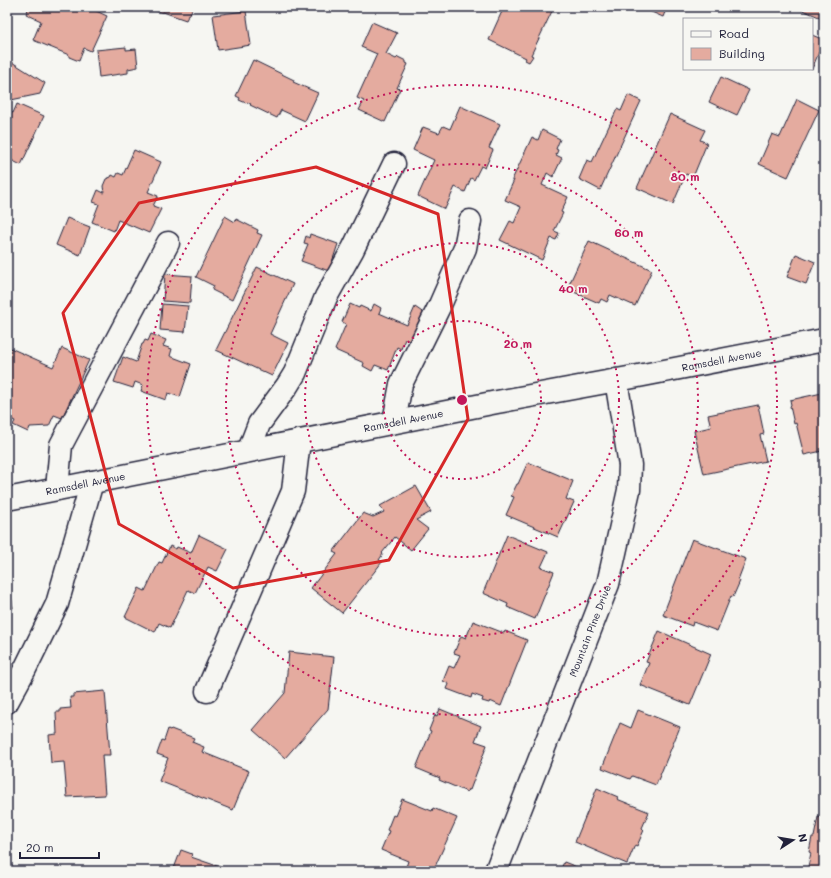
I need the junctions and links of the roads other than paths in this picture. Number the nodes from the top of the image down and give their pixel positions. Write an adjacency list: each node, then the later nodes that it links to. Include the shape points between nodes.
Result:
1 (394, 164): 8 (street, via 353,249 326,297 295,372 259,424)
2 (470, 221): 6 (street, via 465,248 440,306 401,384)
3 (168, 243): 10 (street, via 61,445)
4 (824, 340): 5 (street, Ramsdell Avenue)
5 (616, 380): 6 (street, Ramsdell Avenue); 14 (street, Mountain Pine Drive, via 630,465 629,490 608,584)
6 (394, 422): 7 (street, Ramsdell Avenue)
7 (299, 441): 8 (street, Ramsdell Avenue); 12 (street, via 293,492)
8 (249, 450): 9 (street, Ramsdell Avenue)
9 (92, 482): 10 (street, Ramsdell Avenue); 13 (street, via 57,604)
10 (57, 489): 11 (street, Ramsdell Avenue)
11 (7, 499)
12 (207, 691)
13 (7, 702)
14 (496, 871)

